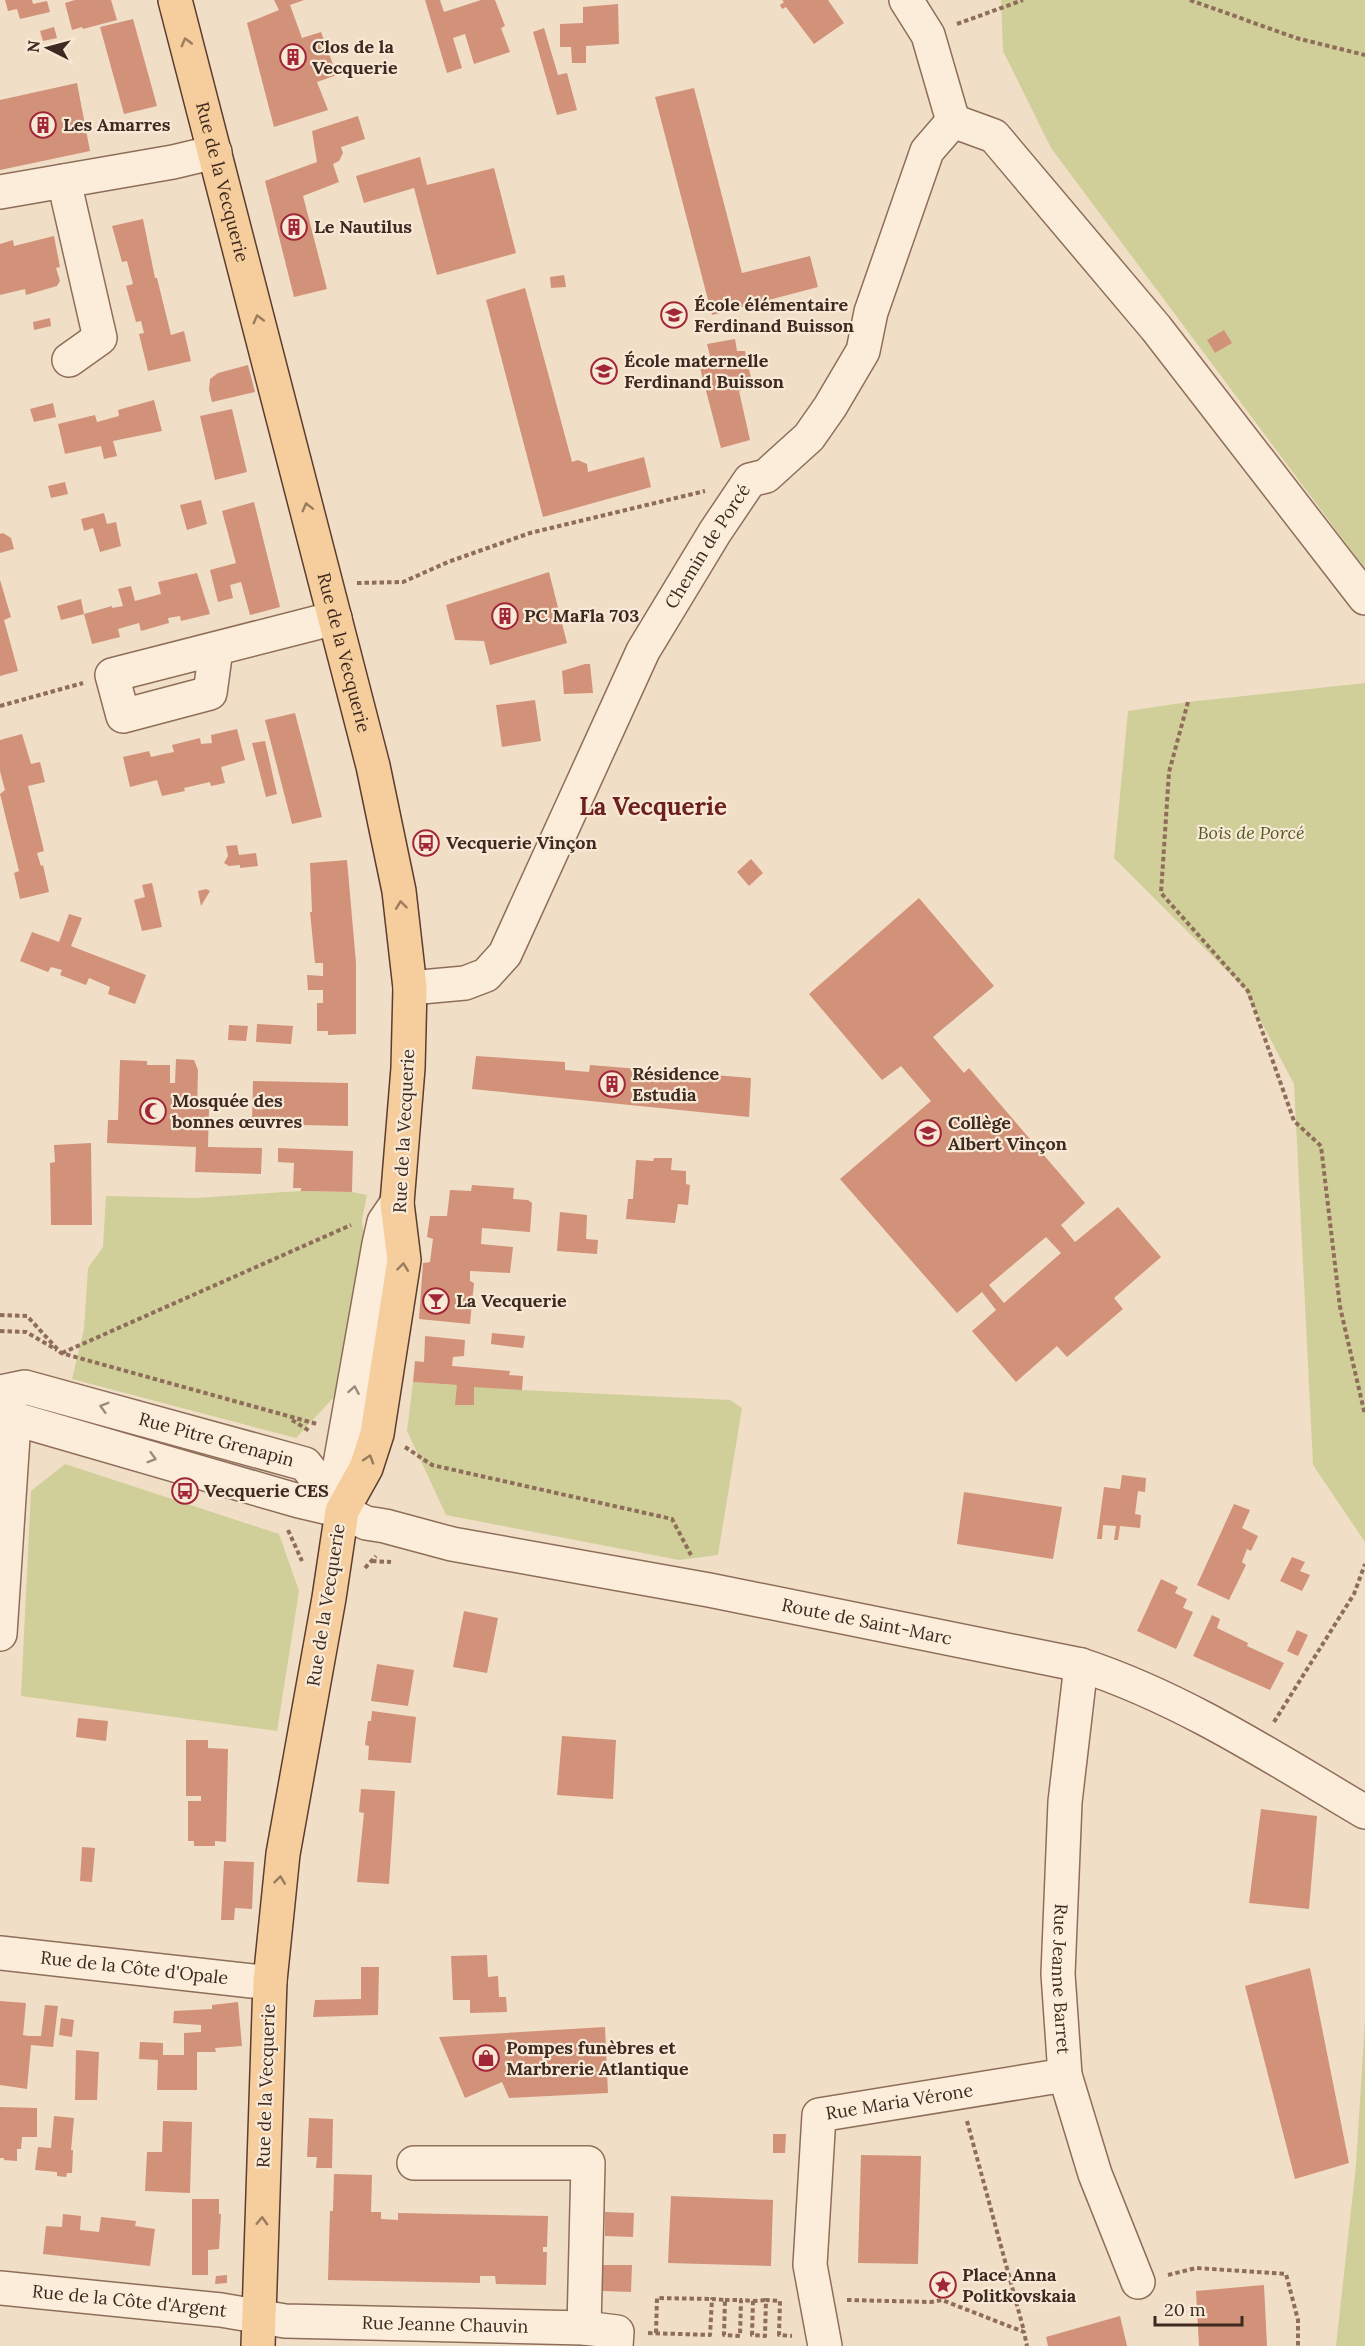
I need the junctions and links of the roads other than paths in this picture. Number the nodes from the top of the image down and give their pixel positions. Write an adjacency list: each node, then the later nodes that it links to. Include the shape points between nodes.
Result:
1 (175, 0): 4 (main road, Rue de la Vecquerie, one-way to 1)
2 (906, 0): 3 (street, via 928,35)
3 (953, 122): 8 (street, via 994,136 1156,328); 11 (street, Chemin de Porcé, via 927,151 871,312 863,351 809,437 766,476 750,480 643,651 505,954 486,975 465,983)
4 (215, 152): 5 (street); 9 (main road, Rue de la Vecquerie, one-way to 4)
5 (64, 181): 6 (street); 7 (street, via 100,338)
6 (0, 192)
7 (69, 360)
8 (1365, 598)
9 (331, 604): 10 (street, via 216,649); 11 (main road, Rue de la Vecquerie, one-way to 9, via 399,891 388,837)
10 (112, 675)
11 (410, 988): 15 (main road, Rue de la Vecquerie, one-way to 11, via 366,1468 377,1434 404,1260 397,1203)
12 (0, 1392): 15 (street, Rue Pitre Grenapin, one-way to 12, via 305,1464 43,1391 25,1387)
13 (0, 1404): 15 (street, Rue Pitre Grenapin, one-way to 15, via 19,1420)
14 (0, 1414): 16 (street, via 13,1437)
15 (342, 1511): 17 (street, Route de Saint-Marc, via 366,1523 452,1544 709,1590); 20 (main road, Rue de la Vecquerie, one-way to 15, via 283,1854)
16 (0, 1634)
17 (1081, 1665): 18 (street, Route de Saint-Marc, via 1123,1679 1195,1712); 21 (street, Rue Jeanne Barret, via 1065,1802 1058,1974)
18 (1365, 1812)
19 (0, 1953): 20 (street, Rue de la Côte d'Opale)
20 (270, 1981): 26 (main road, Rue de la Vecquerie, one-way to 20)
21 (1065, 2075): 23 (street, Rue Jeanne Barret, via 1095,2174); 28 (street, Rue Maria Vérone, via 819,2115 810,2265)
22 (414, 2163): 25 (street, via 588,2163)
23 (1138, 2282)
24 (0, 2288): 26 (street, Rue de la Côte d'Argent, via 221,2310)
25 (584, 2328): 26 (street, Rue Jeanne Chauvin, via 285,2321); 27 (street, Rue Jeanne Chauvin)
26 (259, 2331)
27 (617, 2339)
28 (824, 2342)

